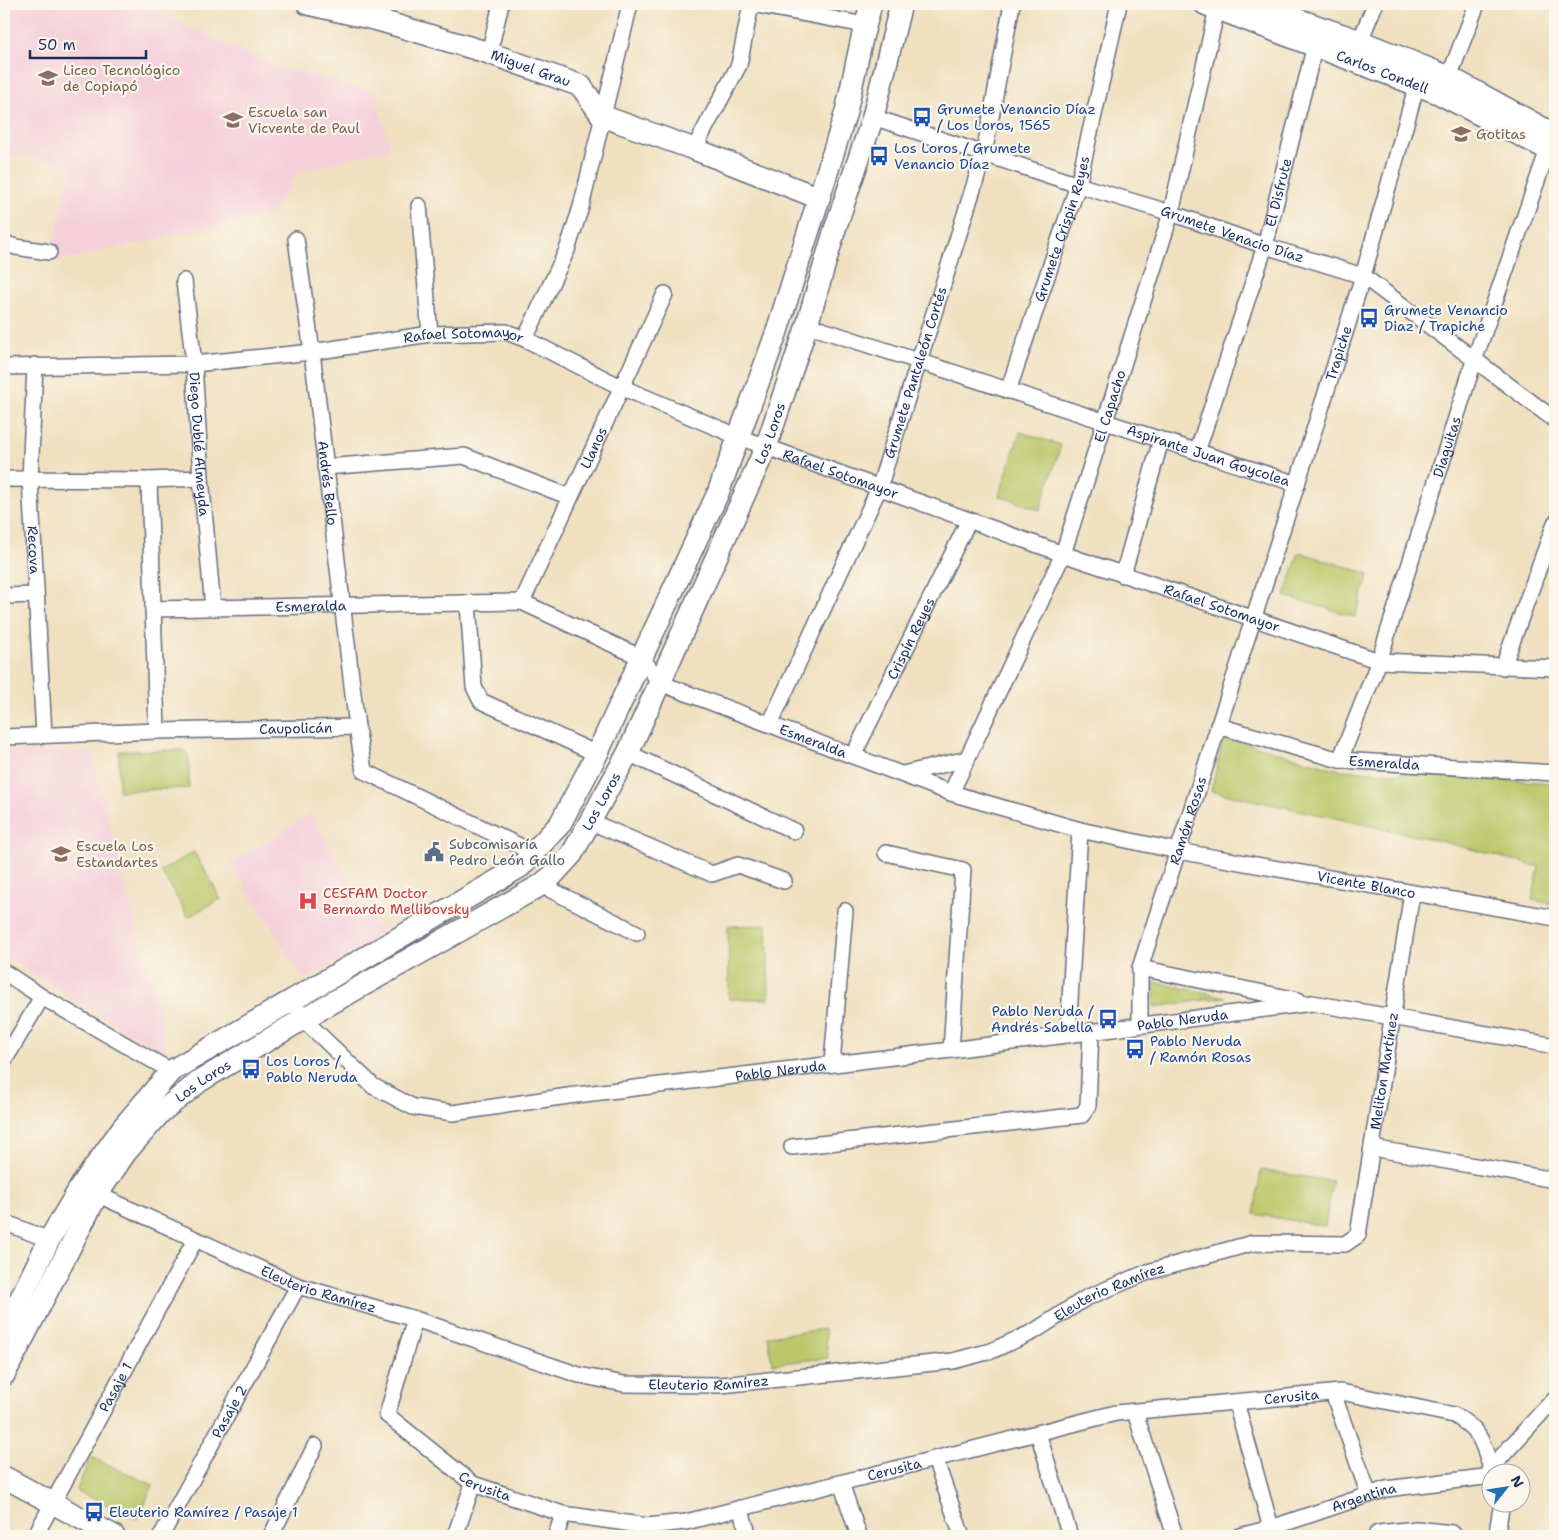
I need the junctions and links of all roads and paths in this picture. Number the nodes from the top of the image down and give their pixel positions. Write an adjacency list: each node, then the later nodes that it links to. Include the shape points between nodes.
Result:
1 (308, 4): 13 (main road, Miguel Grau)
2 (501, 4): 17 (street)
3 (630, 4): 20 (street)
4 (752, 4): 14 (street); 23 (street, via 739,66)
5 (871, 4): 14 (main road, Los Loros)
6 (901, 4): 21 (main road, Los Loros)
7 (1012, 4): 24 (street, Grumete Pantaleón Cortés)
8 (1119, 4): 25 (street, Grumete Crispin Reyes)
9 (1253, 4): 15 (main road, Carlos Condell)
10 (1375, 4): 15 (street)
11 (1477, 4): 19 (street)
12 (1213, 5): 16 (main road, Carlos Condell); 28 (street, El Capacho)
13 (380, 12): 17 (main road, Miguel Grau)
14 (865, 25): 26 (main road, Los Loros, via 846,112)
15 (1360, 42): 19 (main road, Carlos Condell)
16 (1315, 45): 18 (main road, Carlos Condell); 31 (street, El Disfrute)
17 (489, 53): 20 (main road, Miguel Grau, via 581,86)
18 (1416, 84): 19 (main road, Carlos Condell); 33 (street, Trapiche)
19 (1444, 85): 22 (main road, Carlos Condell)
20 (602, 116): 23 (main road); 38 (street, via 581,207 567,250)
21 (872, 117): 24 (street, Grumete Venacio Díaz); 36 (main road, Los Loros)
22 (1553, 143): 40 (street, Diaguitas)
23 (694, 149): 26 (main road)
24 (984, 154): 25 (street, Grumete Venacio Díaz); 41 (street, Grumete Pantaleón Cortés)
25 (1078, 185): 28 (street, Grumete Venacio Díaz); 46 (street, Grumete Crispin Reyes)
26 (819, 198): 49 (main road, Los Loros)
27 (419, 206): 37 (street)
28 (1171, 213): 31 (street, Grumete Venacio Díaz); 48 (street, El Capacho)
29 (296, 239): 39 (street, Andrés Bello)
30 (4, 243): 32 (street)
31 (1264, 246): 33 (street, Grumete Venacio Díaz); 52 (street, El Disfrute)
32 (49, 252)
33 (1363, 276): 40 (street, Grumete Venacio Díaz); 58 (street, Trapiche)
34 (184, 281): 42 (street, Diego Dublé Almeyda)
35 (665, 294): 45 (street, Llanos)
36 (807, 324): 41 (street, Aspirante Juan Goycolea); 51 (main road, Los Loros)
37 (430, 334): 38 (street, Rafael Sotomayor, via 506,332); 39 (street, Rafael Sotomayor)
38 (524, 338): 45 (street, Rafael Sotomayor)
39 (312, 352): 42 (street, Rafael Sotomayor); 53 (street, Andrés Bello)
40 (1474, 358): 47 (street, Grumete Venacio Díaz); 74 (street, Diaguitas)
41 (920, 362): 46 (street, Aspirante Juan Goycolea); 59 (street, Grumete Pantaleón Cortés)
42 (194, 364): 43 (street, Rafael Sotomayor); 54 (street, Diego Dublé Almeyda)
43 (35, 365): 44 (street, Rafael Sotomayor); 56 (street, Recova)
44 (4, 366)
45 (622, 387): 49 (street, Rafael Sotomayor); 60 (street, Llanos)
46 (1008, 391): 48 (street, Aspirante Juan Goycolea)
47 (1555, 420)
48 (1105, 422): 50 (street, Aspirante Juan Goycolea); 63 (street, El Capacho)
49 (739, 437): 51 (street, Rafael Sotomayor); 73 (main road, Los Loros, via 718,493)
50 (1161, 440): 52 (street, Aspirante Juan Goycolea); 64 (street)
51 (766, 447): 59 (street, Rafael Sotomayor); 77 (main road, Los Loros)
52 (1197, 452): 58 (street, Aspirante Juan Goycolea)
53 (325, 467): 60 (street, via 464,456); 69 (street, Andrés Bello)
54 (201, 478): 57 (street); 70 (street, Diego Dublé Almeyda)
55 (4, 479): 56 (street)
56 (30, 479): 57 (street); 65 (street, Recova)
57 (149, 480): 71 (street)
58 (1297, 484): 72 (street, Trapiche)
59 (879, 488): 61 (street, Rafael Sotomayor); 78 (street, Grumete Pantaleón Cortés)
60 (570, 497): 67 (street, Llanos)
61 (969, 520): 63 (street, Rafael Sotomayor); 86 (street, Crispín Reyes)
62 (1555, 523): 75 (street)
63 (1063, 554): 64 (street, Rafael Sotomayor); 87 (street, El Capacho)
64 (1123, 575): 72 (street, Rafael Sotomayor)
65 (36, 595): 66 (street); 82 (street, Recova)
66 (4, 596)
67 (522, 602): 68 (street, Esmeralda); 73 (street, Esmeralda)
68 (468, 603): 69 (street, Esmeralda); 85 (street, via 474,687 481,701)
69 (342, 605): 70 (street, Esmeralda); 80 (street, Andrés Bello)
70 (213, 608): 71 (street, Esmeralda)
71 (153, 609): 81 (street)
72 (1253, 618): 74 (street, Rafael Sotomayor); 79 (street, Ramón Rosas)
73 (642, 658): 77 (street, Esmeralda); 85 (main road, Los Loros)
74 (1379, 661): 75 (street, Rafael Sotomayor); 88 (street, Diaguitas)
75 (1503, 667): 76 (street, Rafael Sotomayor)
76 (1555, 668)
77 (660, 683): 78 (street, Esmeralda); 84 (main road, Los Loros)
78 (770, 724): 86 (street, Esmeralda)
79 (1218, 726): 88 (street, Esmeralda); 95 (street, Ramón Rosas)
80 (357, 727): 81 (street, Caupolicán); 96 (street, via 364,771)
81 (157, 731): 82 (street, Caupolicán)
82 (44, 735): 83 (street, Caupolicán)
83 (4, 736)
84 (628, 753): 92 (main road, Los Loros); 94 (street)
85 (597, 754): 96 (main road, Los Loros, via 560,824)
86 (853, 756): 90 (street, Esmeralda)
87 (967, 760): 90 (street); 91 (street, El Capacho)
88 (1340, 760): 89 (street, Esmeralda)
89 (1555, 773)
90 (902, 774): 91 (street, Esmeralda)
91 (951, 793): 93 (street, Esmeralda)
92 (589, 821): 98 (street, via 712,874 738,865); 99 (main road, Los Loros, via 572,854)
93 (1080, 830): 95 (street, Esmeralda); 113 (street)
94 (794, 831)
95 (1178, 851): 100 (street, Vicente Blanco); 104 (street, Ramón Rosas)
96 (534, 853): 107 (main road, Los Loros, via 520,867)
97 (886, 853): 115 (street, via 963,870)
98 (784, 881)
99 (541, 885): 103 (street); 110 (main road, Los Loros)
100 (1412, 893): 102 (street, Vicente Blanco); 109 (street, Meliton Martínez)
101 (845, 911): 117 (street)
102 (1555, 918)
103 (637, 933)
104 (1140, 968): 108 (street, Pablo Neruda); 111 (street, Ramón Rosas)
105 (4, 972): 106 (street)
106 (42, 997): 116 (street); 118 (street)
107 (292, 1000): 110 (street, Pablo Neruda); 118 (main road, Los Loros)
108 (1312, 1003): 109 (street, Pablo Neruda); 111 (street, Pablo Neruda)
109 (1392, 1017): 114 (street, Pablo Neruda); 120 (street, Meliton Martínez)
110 (303, 1019): 117 (street, Pablo Neruda, via 373,1086 413,1107 453,1113); 122 (main road, Los Loros, via 179,1096)
111 (1140, 1024): 112 (street, Pablo Neruda)
112 (1091, 1031): 113 (street, Pablo Neruda); 119 (street, via 1088,1106 1082,1115)
113 (1068, 1034): 115 (street, Pablo Neruda)
114 (1555, 1046)
115 (951, 1050): 117 (street, Pablo Neruda)
116 (4, 1061)
117 (832, 1063)
118 (171, 1071): 122 (main road, Los Loros, via 123,1127)
119 (792, 1147)
120 (1372, 1148): 121 (street); 126 (street, Meliton Martínez, via 1358,1236)
121 (1555, 1180)
122 (89, 1191): 124 (main road, Los Loros); 125 (street, Eleuterio Ramírez); 130 (main road, Los Loros)
123 (4, 1222): 124 (street)
124 (49, 1240): 129 (main road, Los Loros)
125 (194, 1240): 127 (street, Eleuterio Ramírez); 145 (street, Pasaje 1)
126 (1346, 1244): 128 (street, Eleuterio Ramírez, via 1253,1243 1148,1272 1086,1298 1033,1332 991,1352 953,1361 721,1384 624,1384 580,1375)
127 (298, 1286): 128 (street, Eleuterio Ramírez); 153 (street, Pasaje 2)
128 (415, 1320): 143 (street, Cerusita, via 386,1415)
129 (4, 1332)
130 (4, 1375)
131 (1333, 1393): 133 (street, Cerusita); 138 (street, Cerusita, via 1454,1415 1470,1424 1482,1439); 144 (street)
132 (1555, 1398): 139 (street)
133 (1236, 1402): 134 (street, Cerusita); 149 (street)
134 (1135, 1412): 135 (street, Cerusita, via 1116,1413); 161 (street)
135 (1038, 1433): 137 (street, Cerusita); 160 (street)
136 (315, 1446): 154 (street)
137 (935, 1459): 142 (street, Cerusita); 159 (street)
138 (1488, 1462)
139 (1500, 1462)
140 (1482, 1473): 144 (street, Argentina, via 1386,1489)
141 (4, 1477): 145 (main road)
142 (841, 1483): 146 (street, Cerusita); 158 (street)
143 (472, 1484): 148 (street, Cerusita); 155 (street)
144 (1369, 1495): 149 (street, Argentina)
145 (53, 1503): 151 (street, Pasaje 1); 152 (main road)
146 (740, 1508): 150 (street, Cerusita); 157 (street)
147 (1500, 1512): 165 (street)
148 (563, 1514): 150 (street, Cerusita); 156 (street)
149 (1271, 1528): 162 (street, Argentina)
150 (647, 1533)
151 (35, 1536)
152 (114, 1536)
153 (161, 1536)
154 (272, 1536)
155 (455, 1536)
156 (556, 1536)
157 (749, 1536)
158 (859, 1536)
159 (962, 1536)
160 (1070, 1536)
161 (1175, 1536)
162 (1240, 1536)
163 (1379, 1536): 164 (main road, via 1416,1532)
164 (1450, 1536)
165 (1494, 1536)

